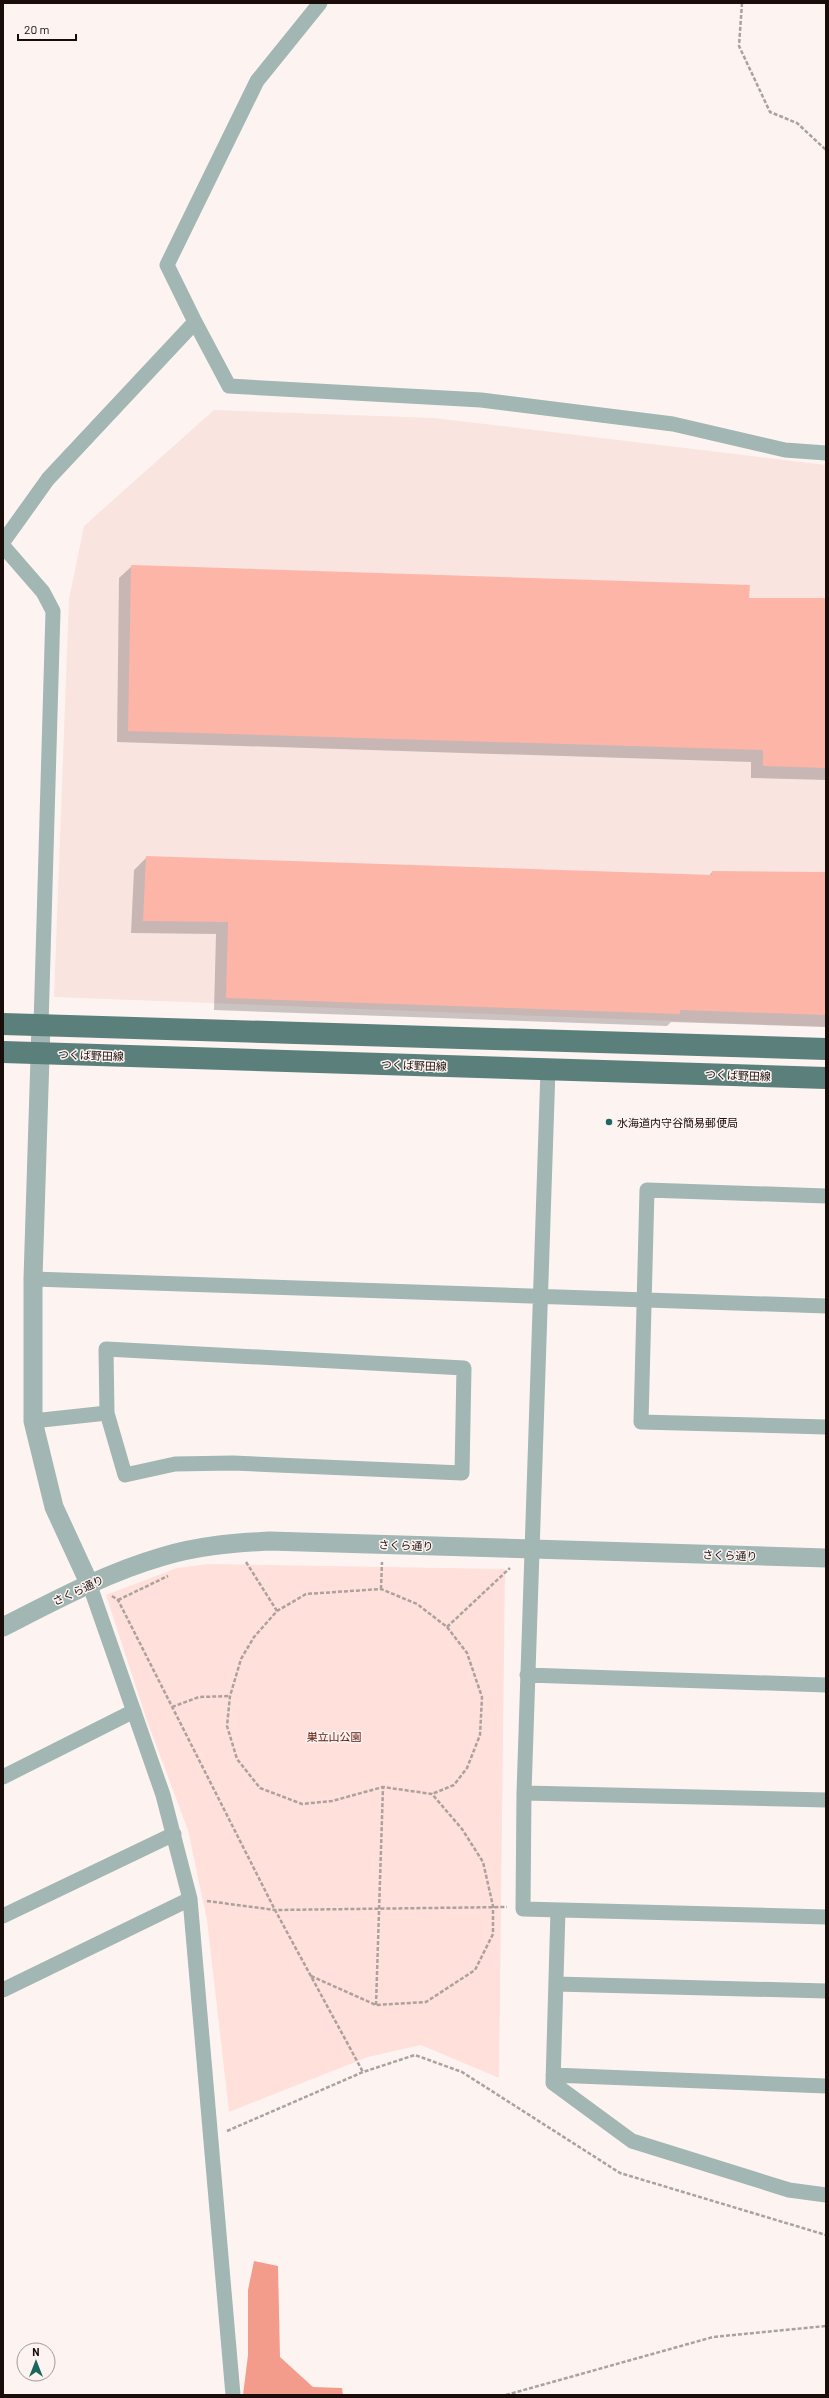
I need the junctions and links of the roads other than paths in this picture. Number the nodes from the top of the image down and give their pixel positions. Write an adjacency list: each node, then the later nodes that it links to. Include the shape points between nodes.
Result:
1 (320, 3): 2 (street, via 257,81 167,265)
2 (194, 322): 3 (street, via 229,386 481,400 673,424 785,450); 4 (street, via 48,479)
3 (826, 453)
4 (3, 542)
5 (3, 546): 7 (street, via 43,592 53,611)
6 (3, 1024): 7 (main road)
7 (41, 1025): 8 (main road); 10 (street)
8 (826, 1049)
9 (3, 1052): 10 (main road, つくば野田線)
10 (40, 1053): 11 (main road, つくば野田線); 14 (street)
11 (548, 1069): 12 (main road, つくば野田線); 15 (street)
12 (826, 1078)
13 (826, 1196): 16 (street, via 647,1190)
14 (33, 1279): 15 (street); 19 (street)
15 (539, 1296): 16 (street); 21 (street)
16 (643, 1300): 17 (street); 20 (street, via 641,1422)
17 (826, 1306)
18 (107, 1413): 18 (street, via 106,1348 464,1368 462,1472 233,1463 175,1464 125,1475); 19 (street)
19 (33, 1421): 23 (street, via 54,1507)
20 (826, 1427)
21 (531, 1549): 22 (street, さくら通り); 23 (street, さくら通り, via 269,1541 234,1543 160,1557); 25 (street)
22 (826, 1558)
23 (89, 1583): 24 (street, さくら通り); 27 (street)
24 (3, 1627)
25 (527, 1675): 26 (street); 29 (street)
26 (826, 1685)
27 (134, 1711): 28 (street); 31 (street)
28 (3, 1777)
29 (524, 1793): 30 (street); 33 (street, via 523,1909)
30 (826, 1800)
31 (174, 1834): 32 (street); 34 (street)
32 (190, 1899): 37 (street); 42 (street)
33 (558, 1910): 35 (street); 36 (street)
34 (3, 1916)
35 (826, 1917)
36 (556, 1984): 38 (street); 39 (street)
37 (3, 1990)
38 (826, 1990)
39 (553, 2075): 40 (street); 41 (street, via 553,2083 632,2141 789,2190)
40 (826, 2086)
41 (826, 2195)
42 (233, 2395)

